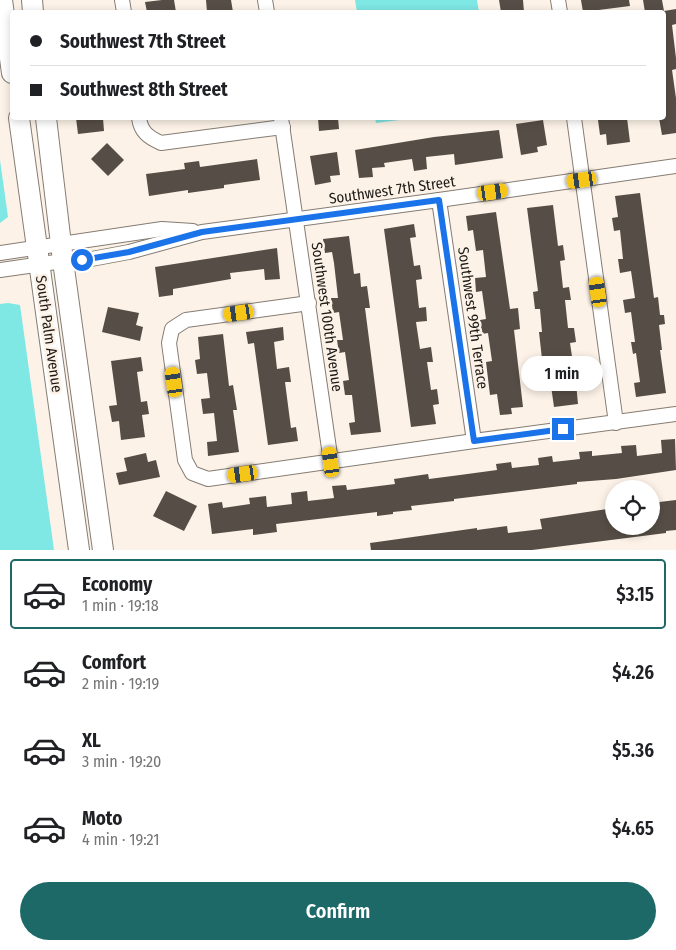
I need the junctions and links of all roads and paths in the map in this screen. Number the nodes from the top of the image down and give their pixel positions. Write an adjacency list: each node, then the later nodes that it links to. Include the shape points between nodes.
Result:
1 (2, 0): 2 (main road)
2 (10, 58)
3 (19, 120): 15 (main road, South Palm Avenue)
4 (46, 120): 13 (main road, South Palm Avenue)
5 (139, 120): 7 (street, via 148,137 161,142)
6 (574, 120): 9 (street)
7 (282, 122): 11 (street, Southwest 100th Avenue)
8 (676, 166): 9 (street, Southwest 7th Street)
9 (582, 180): 10 (street, Southwest 7th Street); 19 (street)
10 (439, 200): 11 (street, Southwest 7th Street); 20 (street, Southwest 99th Terrace)
11 (297, 219): 12 (street, Southwest 7th Street); 17 (street, Southwest 100th Avenue)
12 (202, 232): 13 (street, Southwest 7th Street, via 162,229); 13 (street, Southwest 7th Street, via 86,260)
13 (62, 252): 15 (street, Southwest 7th Street); 23 (main road, South Palm Avenue)
14 (0, 253): 15 (street, Southwest 7th Street)
15 (38, 256): 16 (street, Southwest 7th Street); 22 (main road, South Palm Avenue)
16 (0, 270)
17 (309, 303): 21 (street, Southwest 100th Avenue); 21 (street, via 186,320 172,329 169,343 185,460 192,473 208,479)
18 (676, 414): 19 (street)
19 (616, 423): 20 (street)
20 (474, 441): 21 (street)
21 (331, 462)
22 (79, 550)
23 (103, 550)

